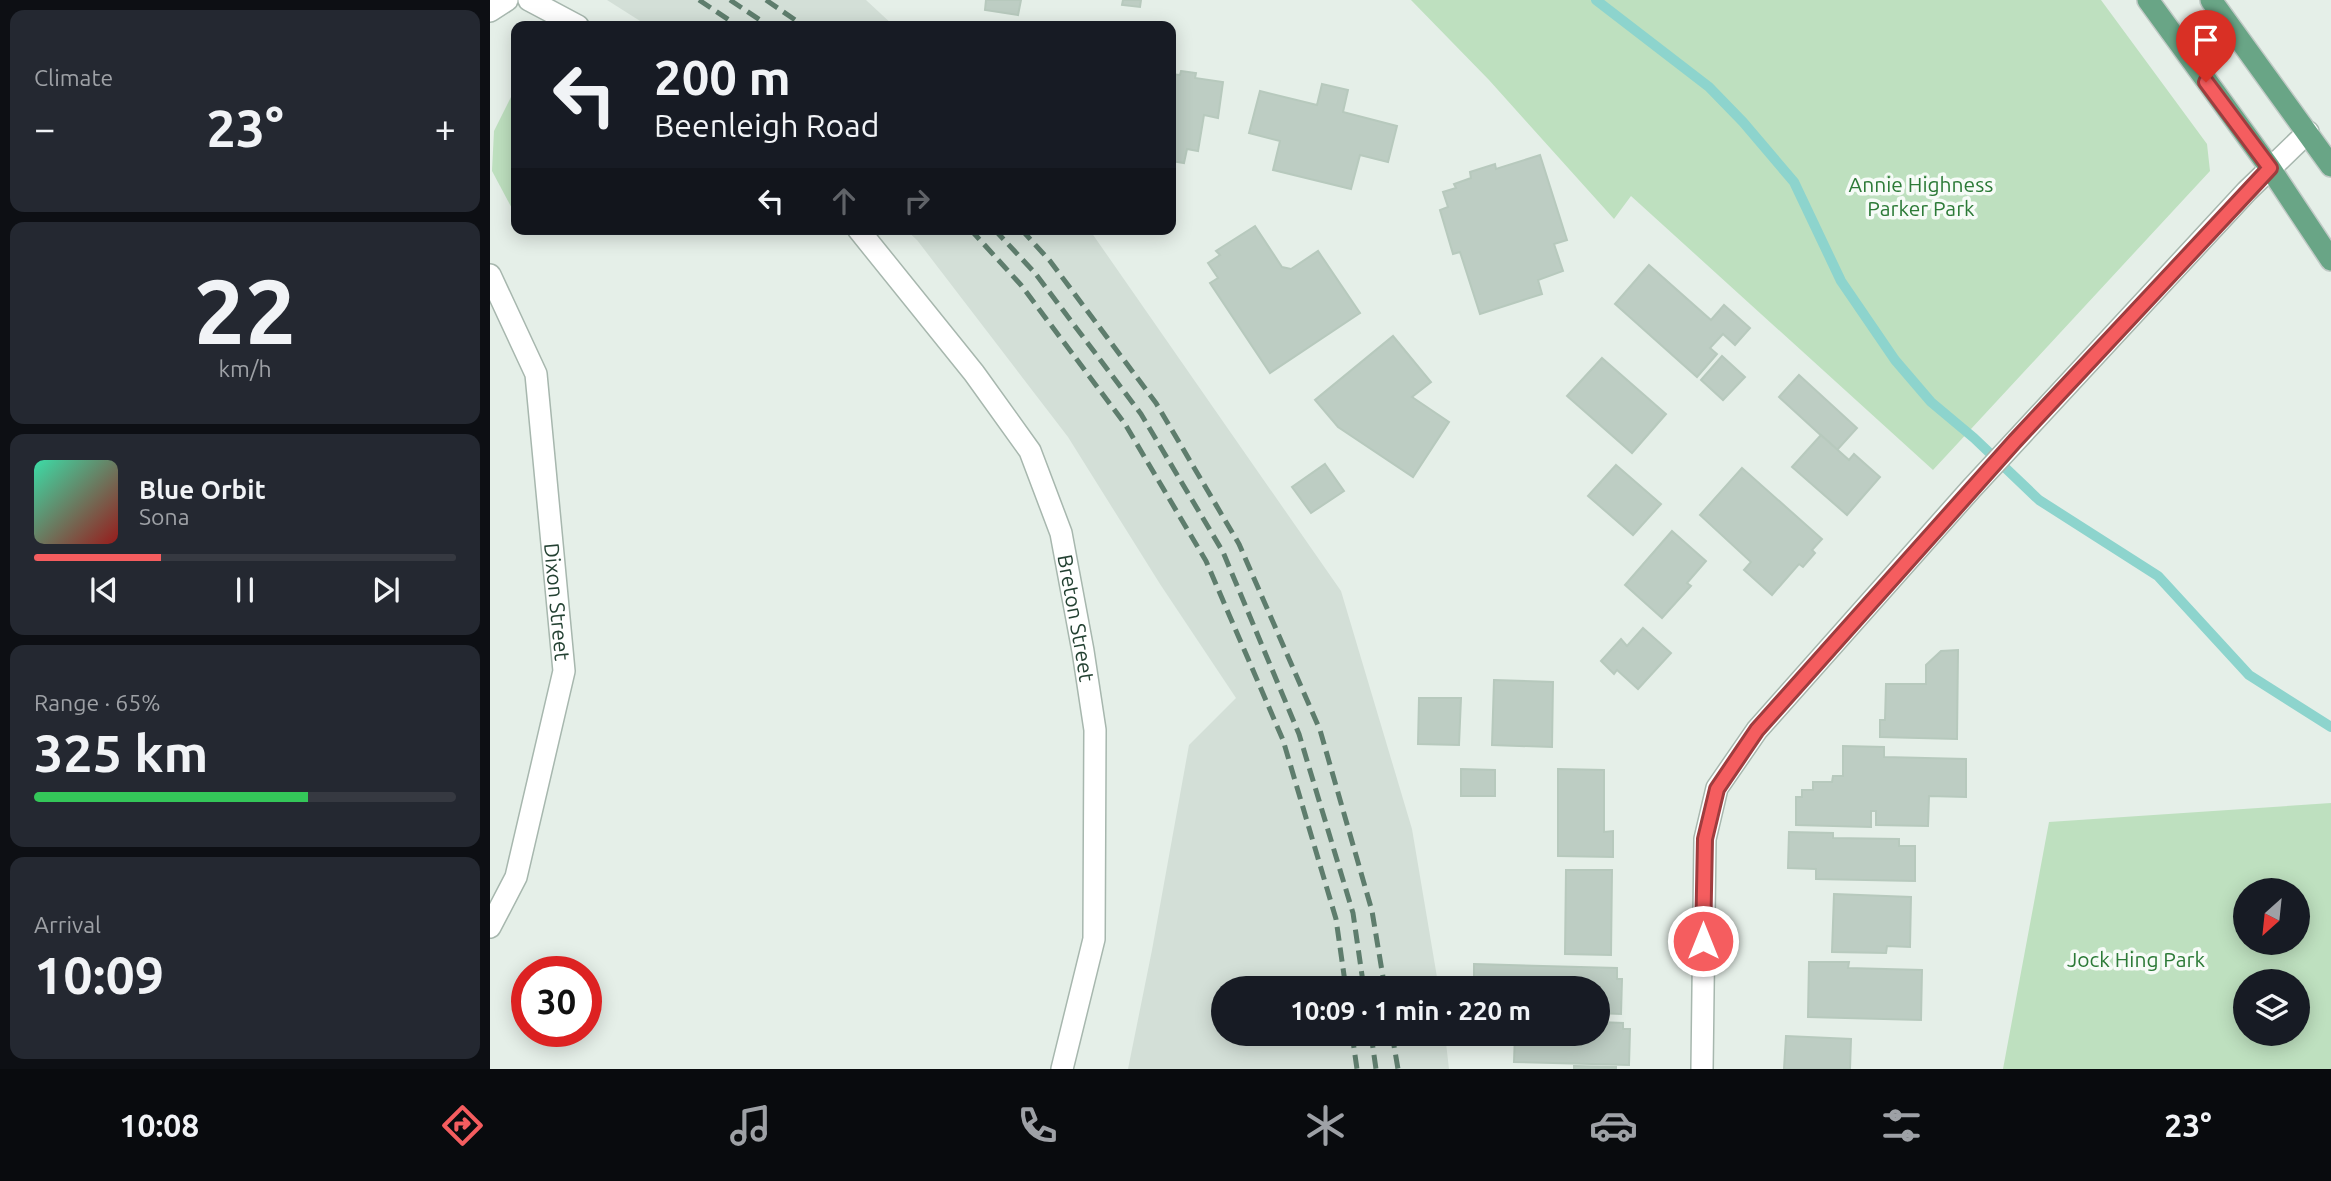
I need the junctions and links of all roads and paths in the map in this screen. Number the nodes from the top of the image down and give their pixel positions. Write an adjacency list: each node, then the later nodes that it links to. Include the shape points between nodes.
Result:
1 (507, 0): 5 (street)
2 (529, 0): 6 (street)
3 (2148, 0): 9 (main road)
4 (2211, 0): 7 (main road)
5 (490, 10)
6 (569, 21)
7 (2308, 132): 8 (main road); 9 (street)
8 (2331, 166)
9 (2270, 168): 11 (main road); 15 (street, via 1971,489 1757,730 1717,789 1705,839)
10 (863, 235): 14 (street, Breton Street, via 974,373 1030,452 1061,533 1095,730 1094,939)
11 (2331, 260)
12 (490, 275): 13 (street, Dixon Street, via 536,374 564,671 516,877)
13 (490, 927)
14 (1062, 1069)
15 (1702, 1069)

